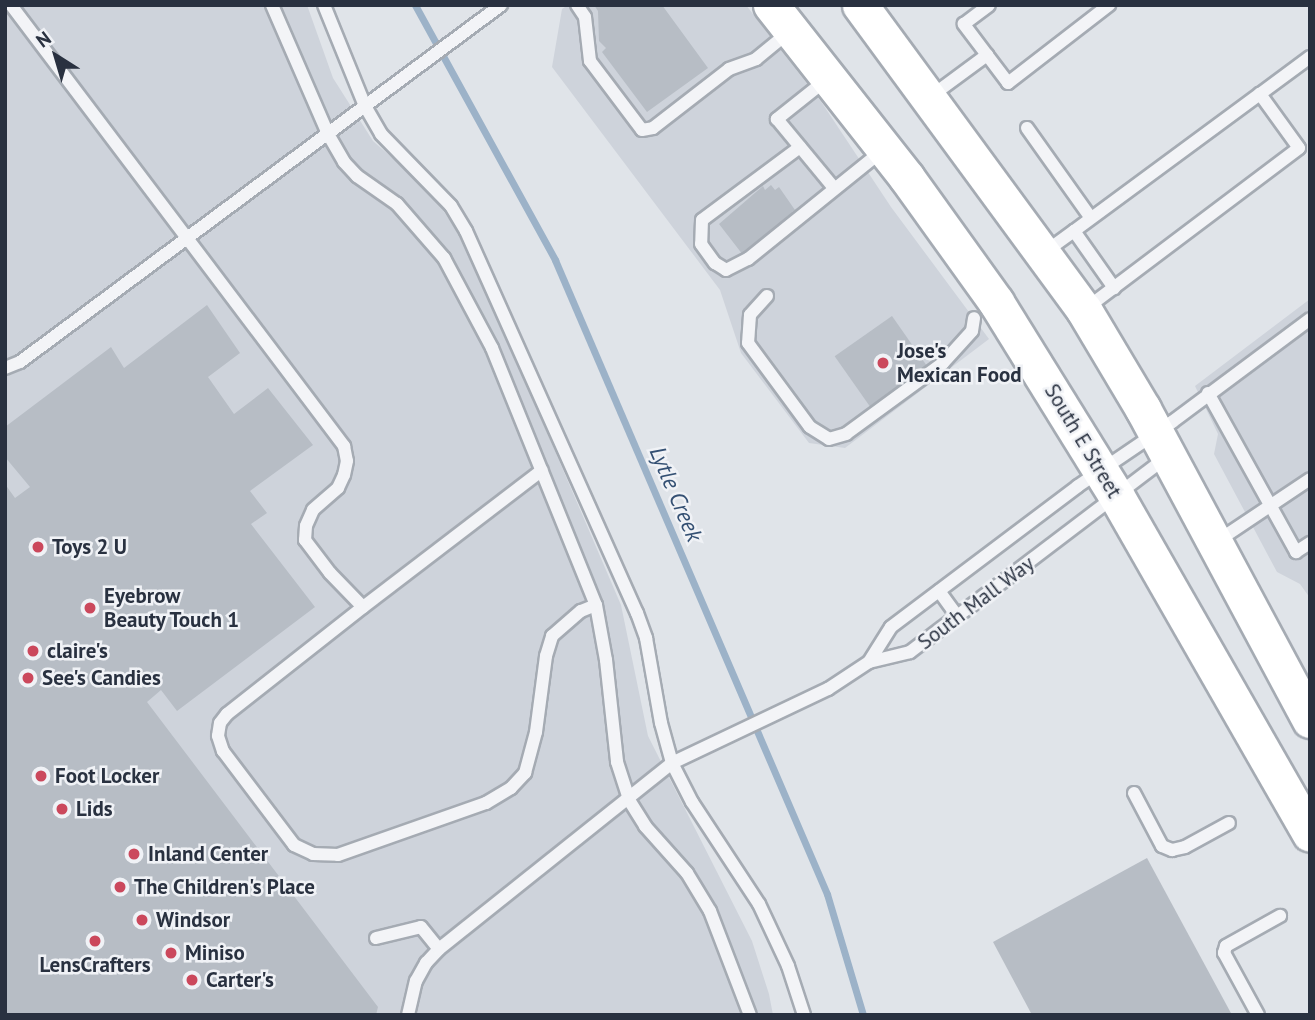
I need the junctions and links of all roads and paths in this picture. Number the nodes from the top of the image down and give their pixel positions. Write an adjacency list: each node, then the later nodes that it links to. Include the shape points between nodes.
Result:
1 (11, 5): 23 (lane)
2 (272, 5): 17 (lane)
3 (324, 5): 15 (lane)
4 (501, 5): 15 (lane)
5 (577, 5): 9 (lane, via 585,17 590,61 642,130 653,128 730,69 756,59)
6 (860, 5): 14 (main road)
7 (989, 5): 10 (lane, via 964,24)
8 (1109, 5): 10 (lane, via 1008,83)
9 (781, 18): 12 (main road, South E Street)
10 (987, 55): 14 (lane)
11 (1310, 57): 13 (lane)
12 (829, 78): 18 (lane, via 777,118); 19 (main road, South E Street)
13 (1260, 94): 21 (lane); 25 (lane, via 1299,148)
14 (929, 98): 24 (main road)
15 (365, 106): 17 (lane); 45 (lane, via 381,134 451,206 466,231 637,613)
16 (1027, 128): 21 (lane)
17 (328, 134): 23 (lane); 33 (lane, via 357,176 397,204 444,258 492,348)
18 (800, 148): 20 (lane); 20 (lane, via 702,220 701,244 715,263 726,270 737,266)
19 (885, 149): 20 (lane); 35 (main road, South E Street, via 996,302)
20 (834, 188)
21 (1091, 218): 22 (lane)
22 (1074, 231): 24 (lane); 25 (lane)
23 (187, 238): 30 (lane, via 20,362); 41 (lane, via 344,446 344,475 338,488 313,510 306,540)
24 (1044, 253): 27 (main road)
25 (1114, 288): 27 (lane)
26 (767, 296): 28 (lane, via 750,315 748,343 810,427 829,439 846,435 943,363 972,331)
27 (1084, 310): 32 (main road)
28 (974, 318)
29 (1310, 318): 31 (lane)
30 (5, 368)
31 (1208, 393): 32 (lane); 36 (lane)
32 (1165, 437): 35 (lane, South Mall Way); 35 (lane, South Mall Way); 38 (main road)
33 (542, 470): 40 (lane); 41 (lane)
34 (1310, 478): 36 (lane)
35 (1109, 483): 39 (lane, South Mall Way); 42 (lane, South Mall Way); 49 (main road, South E Street)
36 (1271, 506): 37 (lane, via 1297,552); 38 (lane)
37 (1310, 543)
38 (1213, 544): 44 (main road)
39 (939, 591): 42 (lane); 43 (lane, South Mall Way, via 891,627)
40 (596, 605): 41 (lane, via 580,611 552,636 525,773 511,788 486,803 355,850 313,854 294,845 223,751 220,723 244,699); 47 (lane, via 617,762)
41 (363, 607)
42 (957, 617): 43 (lane, South Mall Way, via 910,652)
43 (869, 662): 45 (lane, via 828,690)
44 (1310, 720)
45 (673, 763): 47 (lane); 55 (lane, via 692,802 759,904 788,966)
46 (1135, 793): 48 (lane, via 1162,846 1172,850)
47 (629, 800): 52 (lane); 54 (lane, via 645,826 687,873 710,911)
48 (1228, 822)
49 (1310, 834)
50 (1280, 916): 56 (lane, via 1226,946 1224,953)
51 (376, 938): 52 (lane, via 421,927)
52 (439, 949): 53 (lane, via 416,981)
53 (408, 1015)
54 (750, 1015)
55 (804, 1015)
56 (1258, 1015)

